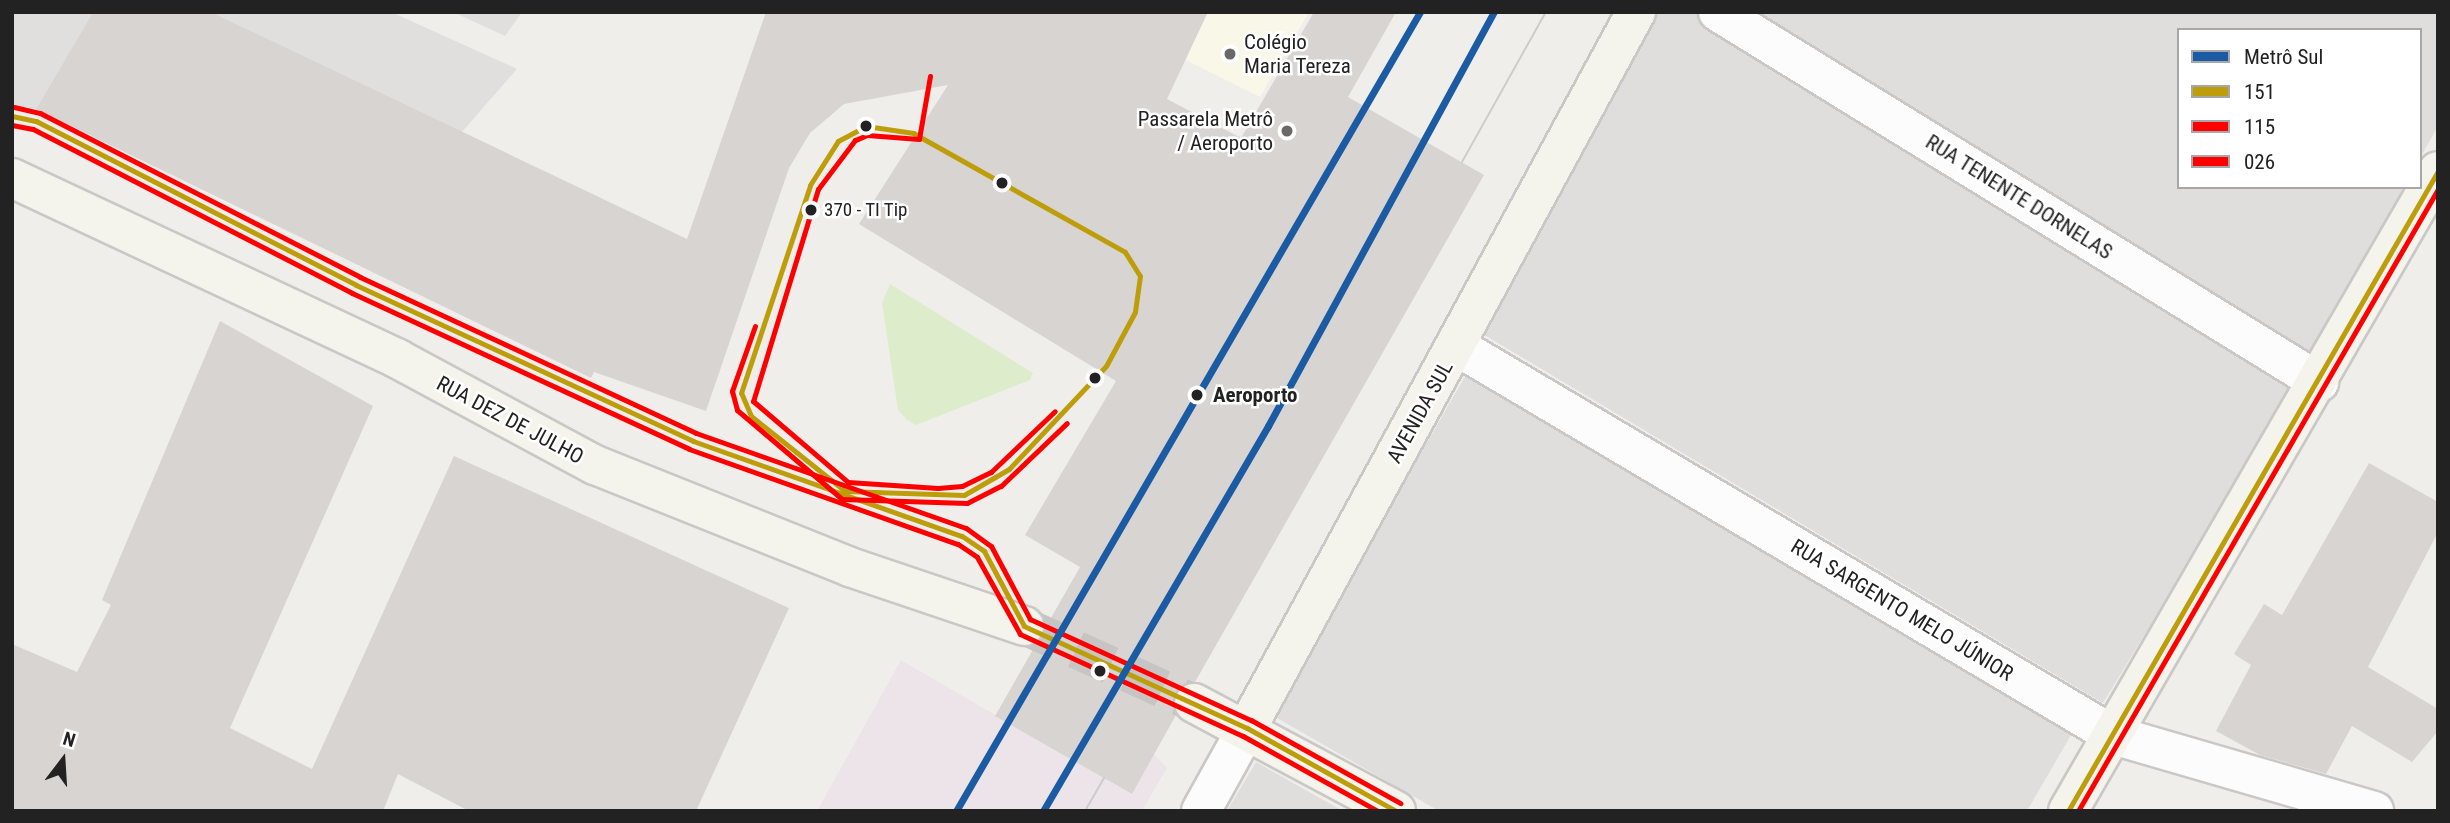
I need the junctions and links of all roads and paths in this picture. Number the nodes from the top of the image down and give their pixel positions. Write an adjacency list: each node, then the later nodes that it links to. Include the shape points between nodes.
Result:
1 (1636, 12): 5 (street, AVENIDA SUL)
2 (1718, 12): 6 (street, RUA TENENTE DORNELAS)
3 (2438, 171): 6 (street)
4 (12, 178): 7 (street, RUA DEZ DE JULHO, via 398,359 595,465 850,567)
5 (1457, 346): 9 (street, AVENIDA SUL); 10 (street, RUA SARGENTO MELO JÚNIOR)
6 (2319, 382): 10 (street)
7 (1024, 626)
8 (1194, 703): 9 (street)
9 (1247, 728): 11 (street, AVENIDA SUL); 12 (street)
10 (2113, 735): 13 (street); 14 (street, RUA SARGENTO MELO JÚNIOR)
11 (1201, 811)
12 (1396, 811)
13 (2068, 811)
14 (2374, 811)

